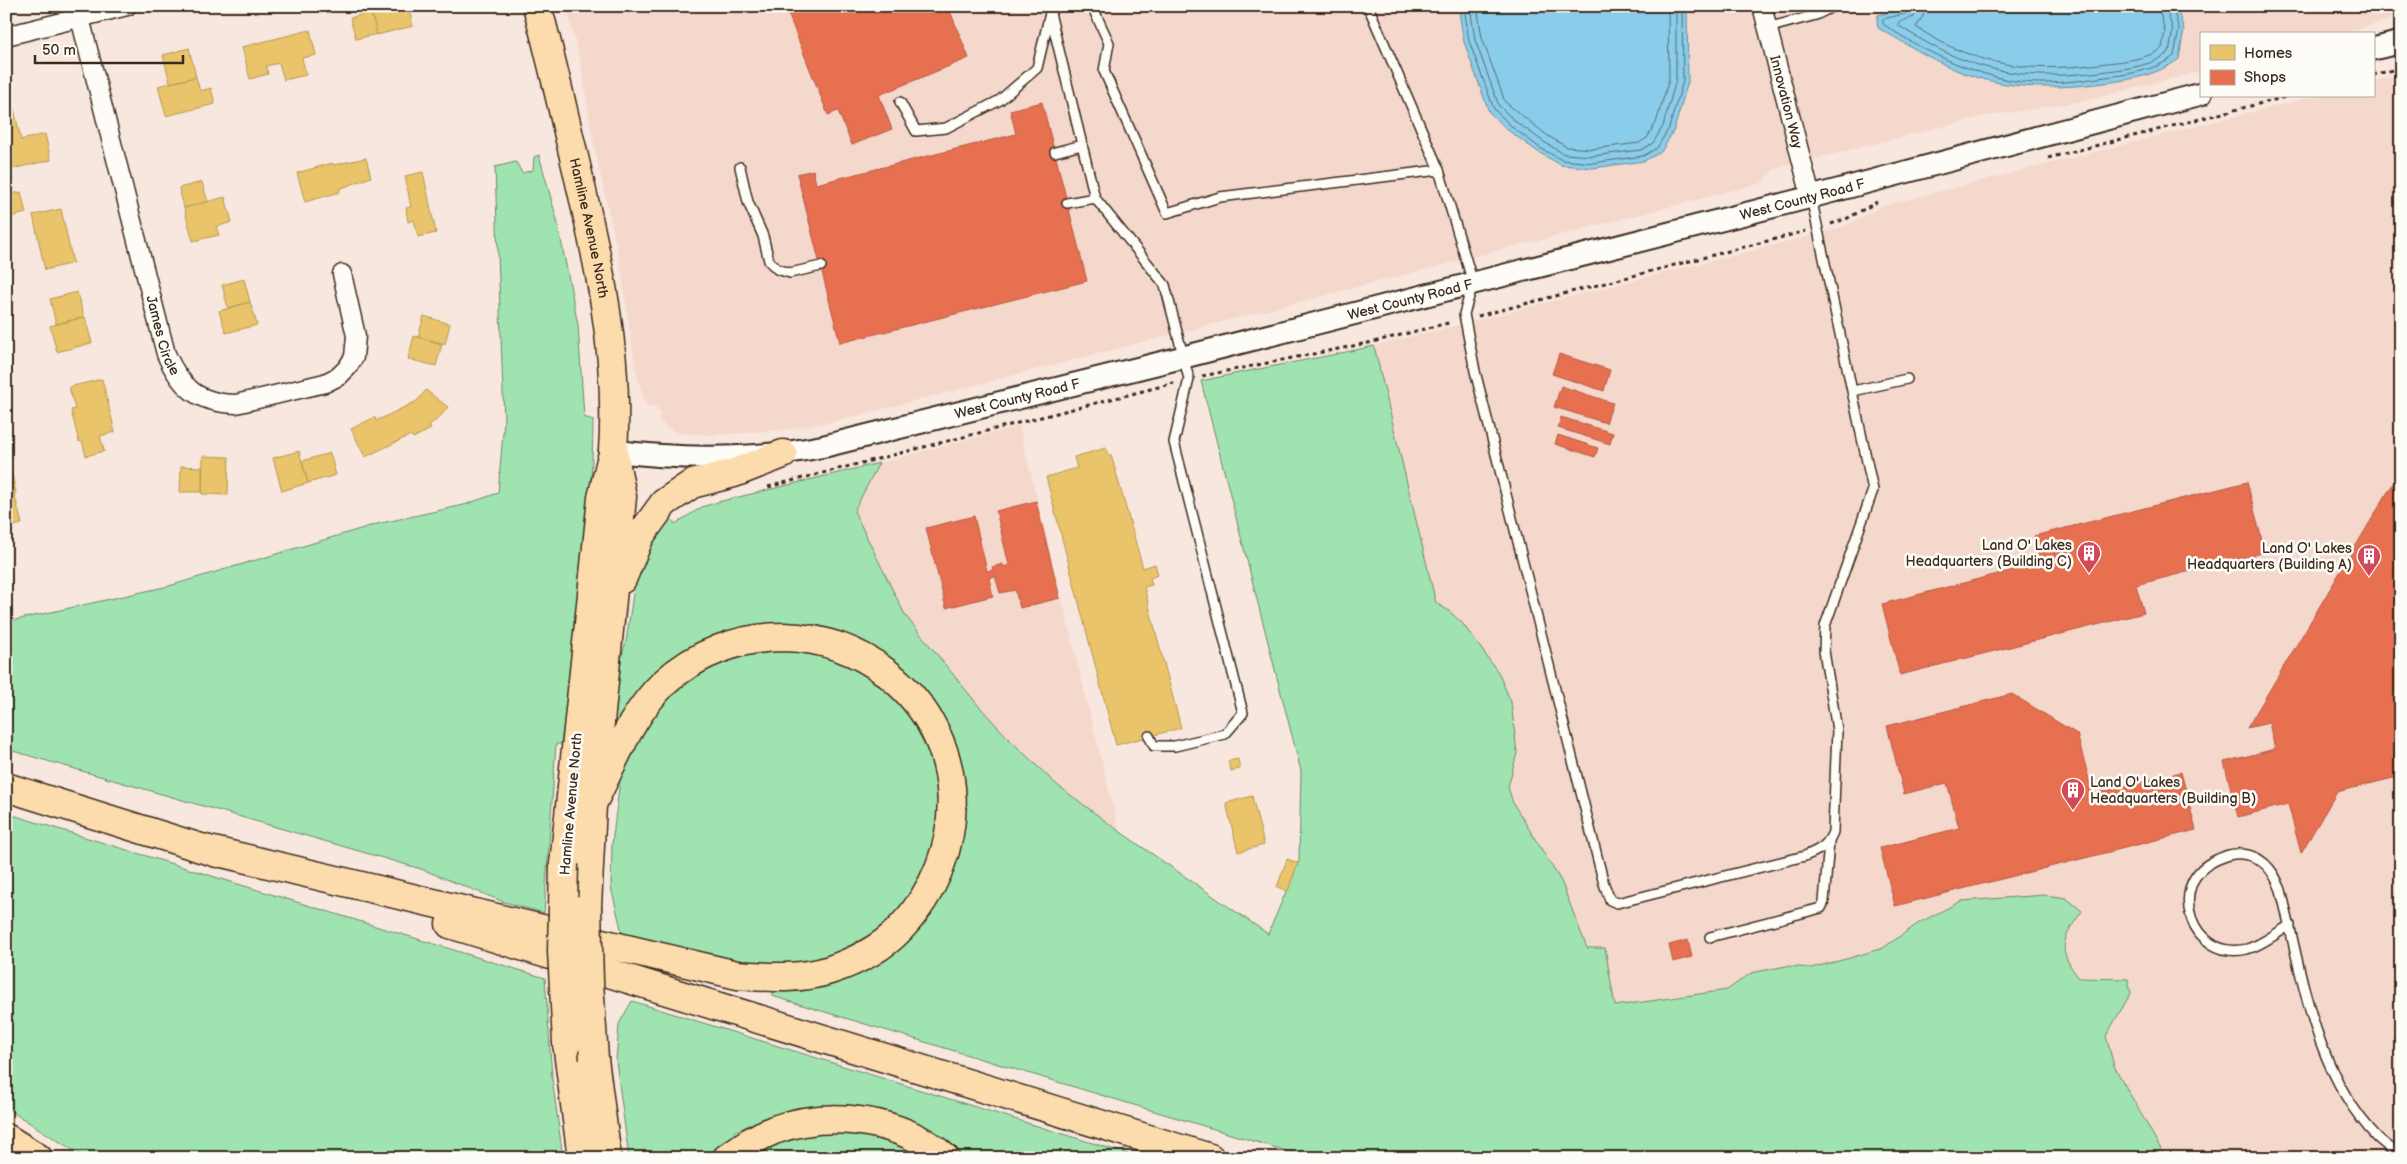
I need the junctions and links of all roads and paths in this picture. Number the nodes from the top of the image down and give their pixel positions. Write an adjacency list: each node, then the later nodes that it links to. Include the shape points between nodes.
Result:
1 (127, 6): 8 (street)
2 (537, 6): 30 (main road, Hamline Avenue North, via 606,300 616,411)
3 (1092, 6): 20 (lane, via 1109,43 1104,71 1167,213 1220,197)
4 (1368, 6): 20 (lane)
5 (1762, 6): 9 (street, Innovation Way)
6 (1834, 6): 9 (lane, via 1816,15)
7 (1052, 10): 16 (lane, via 1037,68 1000,100 946,128 916,131); 17 (lane)
8 (80, 18): 10 (street); 25 (street, James Circle, via 166,354 185,386 205,400 236,404 326,383 339,376 354,357 356,336)
9 (1767, 28): 21 (street, Innovation Way)
10 (6, 36)
11 (2401, 42): 12 (street)
12 (2374, 50)
13 (2401, 68): 14 (path)
14 (2374, 75)
15 (2200, 94): 21 (street, West County Road F)
16 (900, 102)
17 (1082, 145): 18 (lane); 22 (lane)
18 (1054, 152)
19 (740, 167): 24 (lane, via 748,202 763,236 769,261 777,270 790,273)
20 (1439, 170): 26 (lane)
21 (1810, 197): 26 (street, West County Road F); 29 (lane)
22 (1095, 198): 23 (lane); 27 (lane, via 1165,285)
23 (1067, 203)
24 (821, 266)
25 (342, 274)
26 (1473, 283): 27 (street, West County Road F); 36 (lane, via 1464,314 1475,370 1606,894 1617,903 1805,856 1822,850)
27 (1184, 357): 31 (street, West County Road F); 33 (lane, via 1189,379 1174,442 1243,713 1225,734 1168,746 1154,746)
28 (1908, 379): 29 (lane)
29 (1853, 391): 36 (lane, via 1873,490 1825,626 1824,650 1837,730 1834,823)
30 (613, 451): 31 (street, West County Road F, via 652,456); 32 (main road, Hamline Avenue North, via 622,497); 43 (main road, Hamline Avenue North, bridge, via 602,498 564,864 562,951 567,1043)
31 (783, 454): 32 (main road, via 734,473 692,484 664,503 640,536)
32 (612, 601): 35 (main road, Hamline Avenue North)
33 (1149, 736)
34 (6, 787): 37 (main road)
35 (592, 804): 37 (main road, via 641,709 663,683 689,662 727,646 759,638 801,638 836,644 870,660 901,684 926,712 952,783 952,822 943,862 926,898 899,931 864,956 828,970 781,978 737,975); 44 (main road, Hamline Avenue North, bridge, via 589,982 594,1059)
36 (1829, 842): 39 (lane, via 1821,908)
37 (201, 848): 47 (main road)
38 (2290, 925): 38 (lane, via 2247,949 2228,950 2211,945 2197,930 2189,913 2188,894 2196,875 2208,863 2227,855 2253,856 2275,873); 41 (lane, via 2325,1054 2354,1106 2377,1137)
39 (1710, 937)
40 (6, 1138): 42 (main road)
41 (2401, 1156)
42 (38, 1158)
43 (582, 1158)
44 (607, 1158)
45 (728, 1158): 46 (main road, via 749,1142 774,1130 825,1120 880,1124 915,1137)
46 (945, 1158)
47 (1210, 1158)

